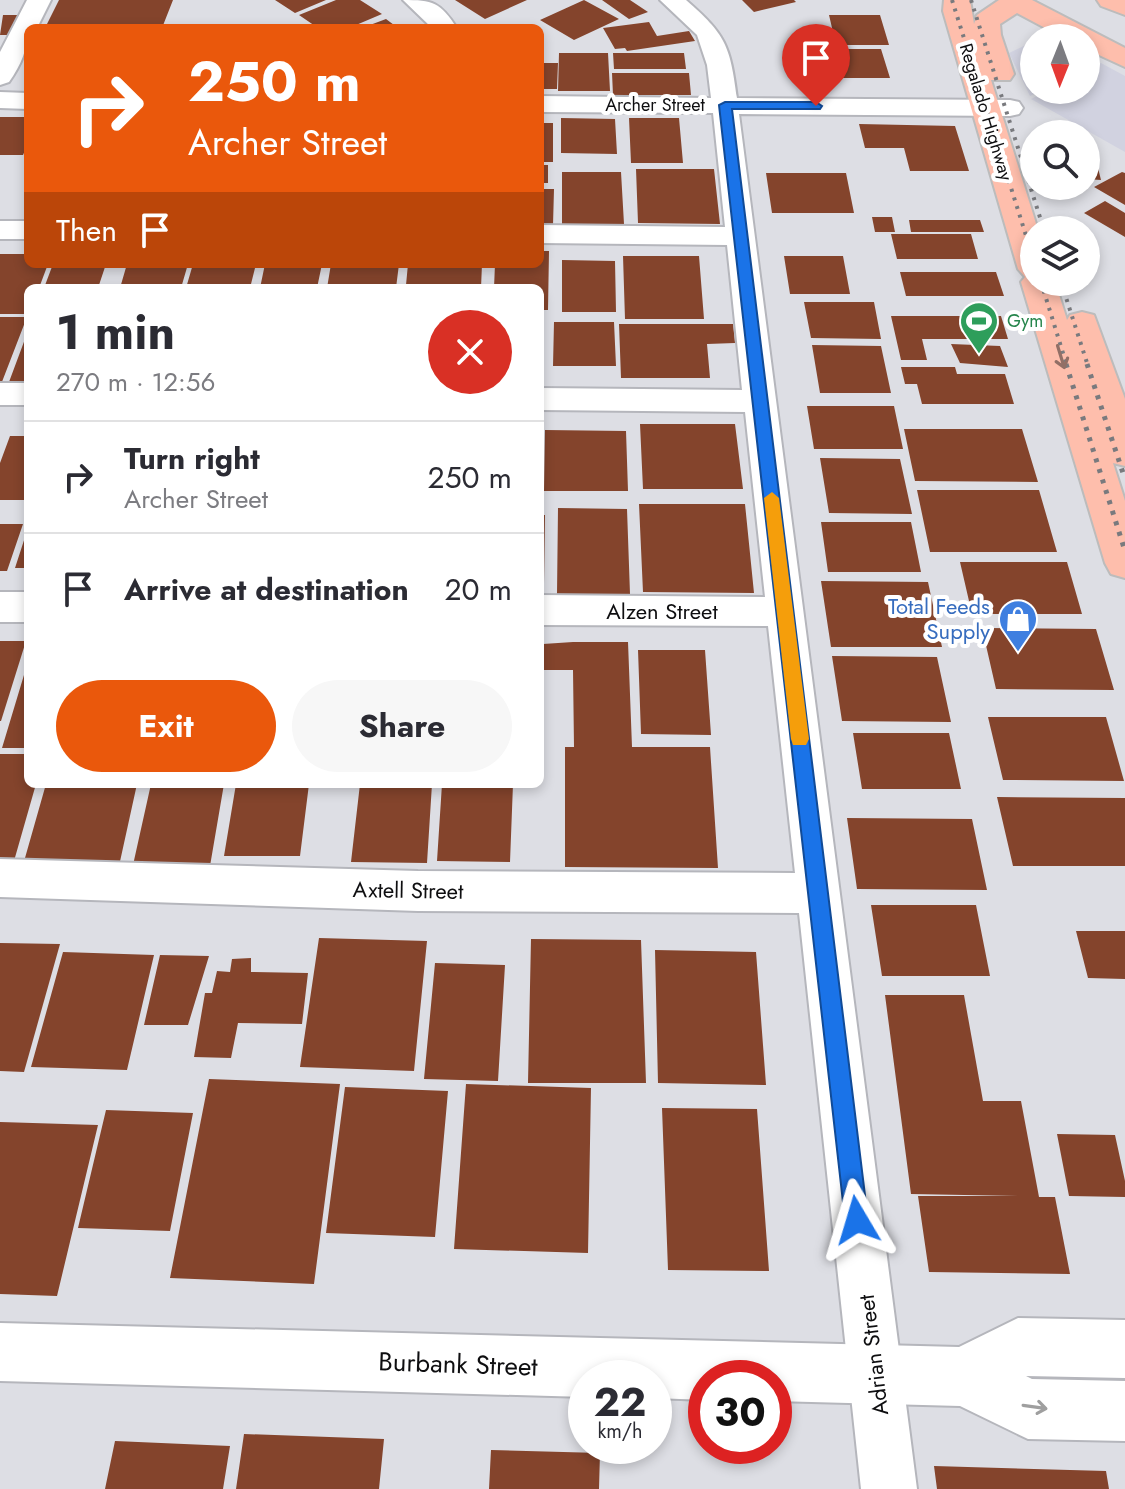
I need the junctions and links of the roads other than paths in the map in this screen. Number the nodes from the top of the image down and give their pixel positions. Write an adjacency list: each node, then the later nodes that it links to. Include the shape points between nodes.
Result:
1 (39, 0): 8 (street)
2 (415, 0): 9 (street)
3 (672, 0): 20 (street, Adrian Street, via 708,32 720,65)
4 (1110, 0): 7 (main road)
5 (1015, 1): 10 (main road); 13 (main road, Regalado Highway, via 991,16)
6 (955, 4): 21 (main road, Regalado Highway)
7 (1125, 7)
8 (27, 24)
9 (442, 24)
10 (1058, 24)
11 (24, 30): 16 (street)
12 (1020, 30): 13 (main road)
13 (987, 35): 21 (main road, Regalado Highway)
14 (1100, 46): 15 (main road)
15 (1125, 59)
16 (0, 77)
17 (0, 100): 18 (street)
18 (24, 101)
19 (544, 104): 20 (street, Archer Street)
20 (725, 105): 21 (street, Archer Street); 27 (street, Adrian Street)
21 (997, 108): 22 (main road, Regalado Highway); 23 (main road, Regalado Highway)
22 (1020, 153)
23 (1022, 216)
24 (0, 230): 25 (street)
25 (24, 230)
26 (544, 234): 27 (street)
27 (741, 236): 33 (street, Adrian Street)
28 (1042, 296): 35 (main road, one-way to 35)
29 (1073, 296): 34 (main road)
30 (0, 394): 31 (street)
31 (24, 394)
32 (544, 399): 33 (street)
33 (760, 401): 39 (street, Adrian Street)
34 (1125, 453)
35 (1125, 563)
36 (0, 607): 37 (street)
37 (24, 607)
38 (544, 610): 39 (street, Alzen Street)
39 (784, 612): 41 (street, Adrian Street)
40 (0, 878): 41 (street, Axtell Street, via 418,891)
41 (816, 893): 44 (street, Adrian Street)
42 (1125, 1349): 45 (street, Burbank Street, via 1018,1347)
43 (0, 1352): 44 (street, Burbank Street)
44 (875, 1376): 45 (street, Burbank Street); 47 (street, Adrian Street)
45 (964, 1377): 46 (street, Burbank Street, one-way to 46, via 1028,1409)
46 (1125, 1411)
47 (889, 1489)

